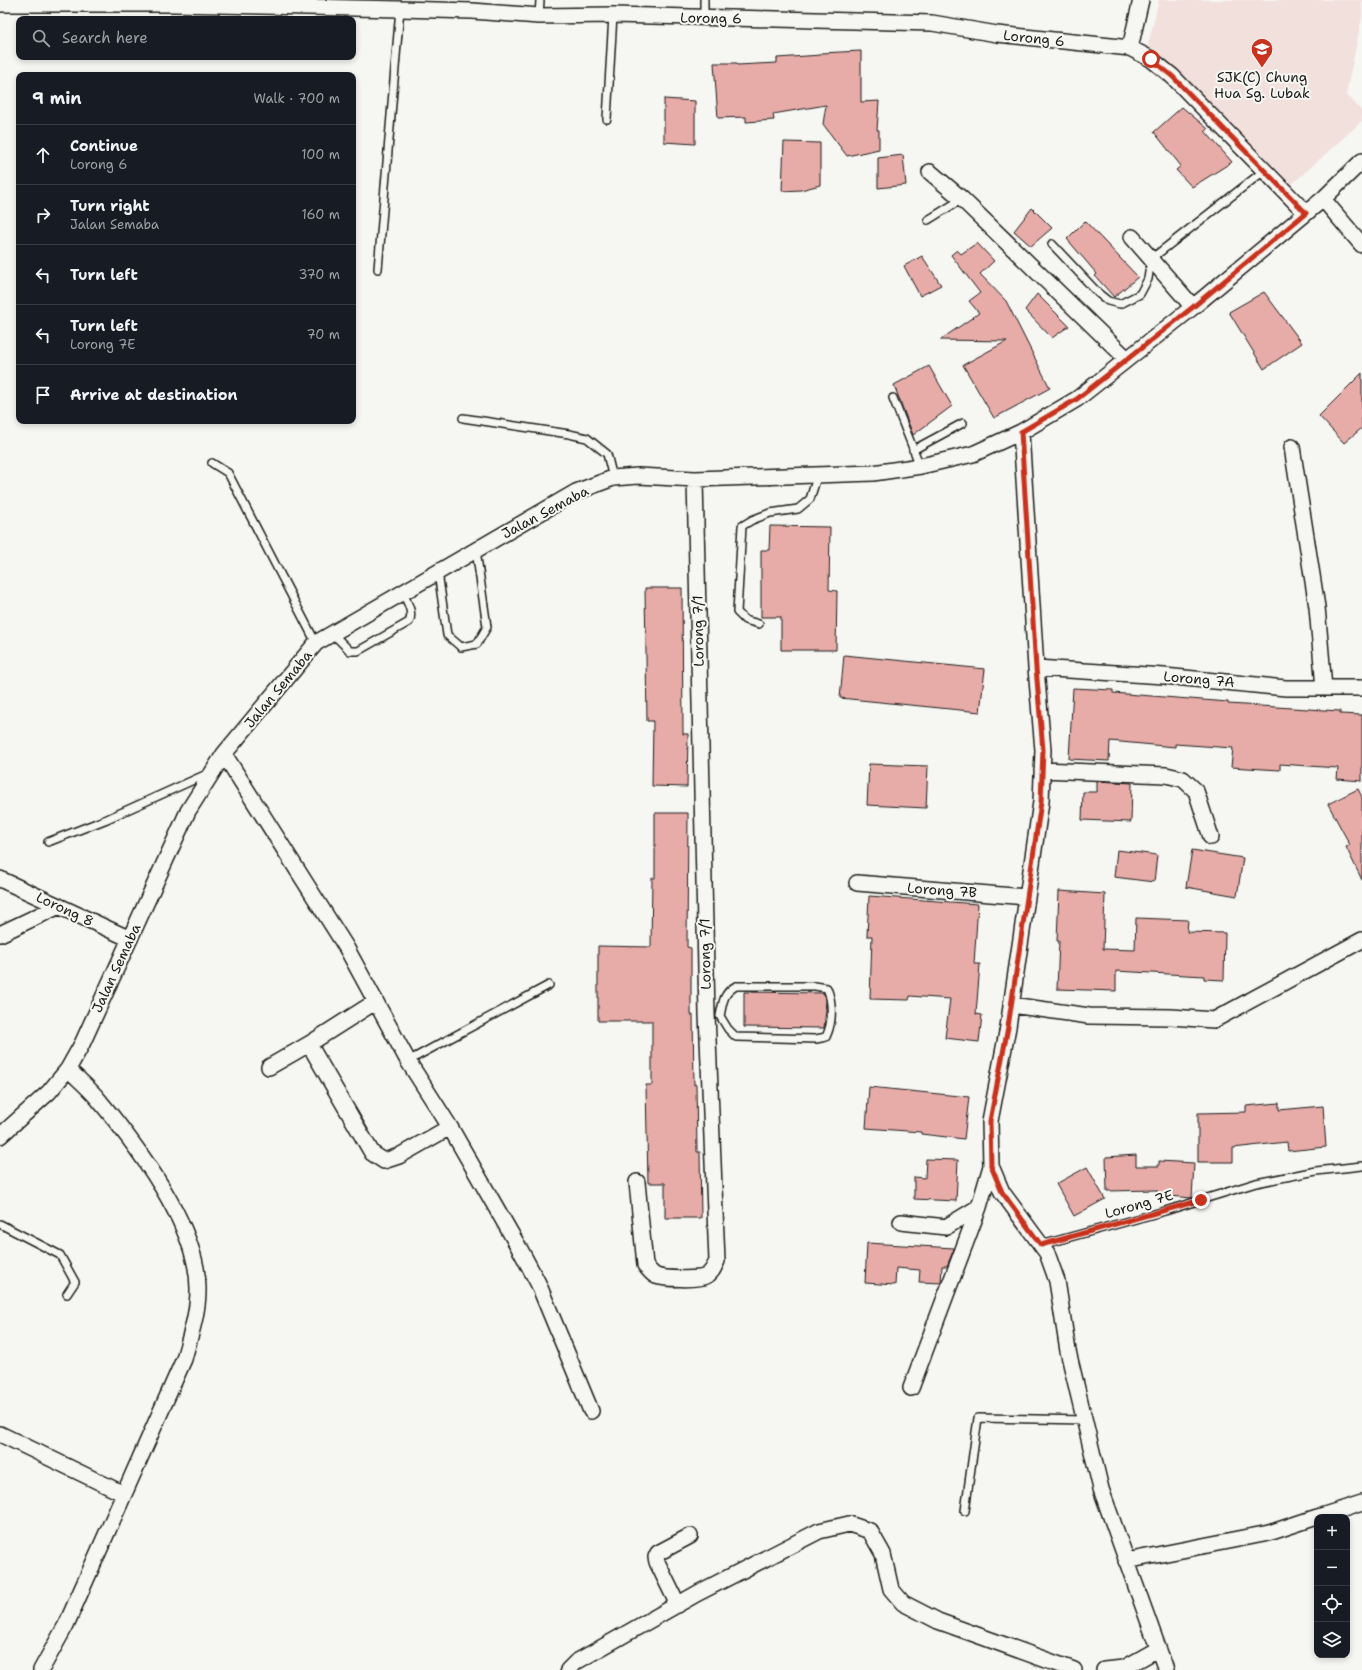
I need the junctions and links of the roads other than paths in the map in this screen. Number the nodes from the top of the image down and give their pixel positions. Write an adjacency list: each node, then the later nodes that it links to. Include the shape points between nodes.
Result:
1 (540, 0): 9 (lane)
2 (704, 0): 10 (lane)
3 (1141, 0): 11 (street)
4 (174, 2): 5 (street, Lorong 6); 6 (street, Lorong 6)
5 (0, 4)
6 (323, 4): 7 (street, Lorong 6)
7 (400, 9): 9 (street, Lorong 6); 24 (lane)
8 (613, 15): 9 (street, Lorong 6); 10 (street, Lorong 6); 12 (lane)
9 (539, 16)
10 (704, 18): 11 (street, Lorong 6, via 932,23 998,34)
11 (1130, 48): 14 (street, Lorong 6, via 1151,59 1172,76)
12 (607, 119)
13 (1362, 161): 17 (street, Jalan Semaba)
14 (1265, 170): 18 (street, Lorong 6); 23 (lane)
15 (930, 172): 16 (street)
16 (962, 198): 19 (lane); 26 (street)
17 (1323, 199): 18 (street, Jalan Semaba); 22 (street)
18 (1306, 213): 25 (street, Jalan Semaba)
19 (928, 220)
20 (1132, 237): 23 (street)
21 (1052, 244): 23 (lane, via 1098,293 1108,301 1120,304 1140,294 1148,279)
22 (1362, 245)
23 (1151, 259): 25 (street)
24 (378, 268)
25 (1193, 307): 26 (street, Jalan Semaba)
26 (1126, 359): 30 (street, Jalan Semaba, via 1077,399)
27 (892, 398): 32 (lane)
28 (463, 418): 36 (lane, via 587,438 607,454)
29 (963, 423): 32 (lane)
30 (1021, 432): 34 (street, Jalan Semaba, via 973,454); 44 (street)
31 (1292, 447): 45 (street, via 1317,607)
32 (913, 450): 34 (lane)
33 (212, 464): 43 (lane, via 228,473)
34 (920, 466): 35 (street, Jalan Semaba, via 873,472)
35 (818, 474): 37 (street, Jalan Semaba); 41 (lane, via 810,499 798,509 770,513 742,526 737,612 745,620)
36 (613, 478): 37 (street, Jalan Semaba, via 638,476); 38 (street, Jalan Semaba, via 576,492)
37 (694, 479): 62 (street, Lorong 7/1)
38 (476, 550): 39 (street, Jalan Semaba); 39 (lane, via 487,627 477,644 461,648 447,635)
39 (438, 572): 40 (street, Jalan Semaba)
40 (403, 593): 42 (street, Jalan Semaba); 42 (lane, via 411,613 409,622 358,651 350,651)
41 (759, 624)
42 (332, 633): 43 (street, Jalan Semaba)
43 (316, 643): 47 (street, Jalan Semaba)
44 (1036, 668): 45 (street, Lorong 7A, via 1164,676 1286,688); 48 (street, via 1043,750)
45 (1324, 688): 46 (street, Lorong 7A)
46 (1362, 688)
47 (224, 754): 49 (street, Jalan Semaba); 60 (street, via 346,948)
48 (1042, 770): 50 (street, via 1166,775 1183,779 1196,791); 54 (street, via 1041,802)
49 (213, 772): 51 (lane); 57 (street, Jalan Semaba, via 188,811)
50 (1211, 837)
51 (48, 842)
52 (0, 879): 55 (street, Lorong 8)
53 (857, 884): 54 (street, Lorong 7B)
54 (1027, 897): 61 (street)
55 (59, 906): 56 (street); 57 (street, Lorong 8)
56 (0, 934)
57 (130, 939): 66 (street, Jalan Semaba, via 82,1044)
58 (1362, 940): 61 (street, via 1214,1020 1089,1016)
59 (549, 985): 64 (lane)
60 (375, 1002): 63 (street); 64 (street)
61 (1011, 1005): 69 (street, via 990,1121)
62 (714, 1015): 62 (lane, via 736,1038 816,1039 826,1037 830,1027 831,997 827,988 815,986 736,986 728,990); 71 (street, Lorong 7/1, via 717,1262 713,1271 694,1279 656,1276 645,1265)
63 (309, 1044): 65 (street); 67 (street, via 372,1152 384,1161 399,1156)
64 (408, 1061): 67 (street)
65 (269, 1067)
66 (68, 1068): 68 (street, Jalan Semaba, via 49,1092); 81 (street, via 97,1098 148,1165 183,1228 195,1261 198,1290 195,1320 184,1359)
67 (450, 1127): 78 (street, via 538,1283)
68 (0, 1136)
69 (991, 1166): 72 (street); 75 (street, via 1002,1192)
70 (1362, 1166): 75 (lane, Lorong 7E, via 1316,1171 1256,1183)
71 (637, 1182)
72 (979, 1207): 73 (street, via 946,1227); 77 (street)
73 (901, 1222)
74 (0, 1224): 76 (lane, via 60,1255 75,1282)
75 (1041, 1245): 79 (street, via 1047,1253 1057,1281 1068,1350)
76 (67, 1294)
77 (911, 1388)
78 (591, 1411)
79 (1084, 1420): 83 (lane, via 978,1418); 87 (street, via 1101,1489)
80 (0, 1434): 81 (street)
81 (124, 1494): 90 (street, via 66,1625)
82 (1362, 1503): 84 (street)
83 (965, 1511)
84 (1327, 1514)
85 (1314, 1518): 87 (street, via 1270,1533)
86 (690, 1536): 88 (street, via 658,1553 656,1557)
87 (1126, 1561): 89 (street)
88 (678, 1605): 91 (street, via 576,1662); 92 (street, via 819,1531 848,1524 870,1531 883,1554 891,1588 904,1603 938,1621)
89 (1158, 1649): 93 (street, via 1124,1668); 94 (street)
90 (41, 1670)
91 (568, 1670)
92 (1074, 1670)
93 (1104, 1670)
94 (1166, 1670)

